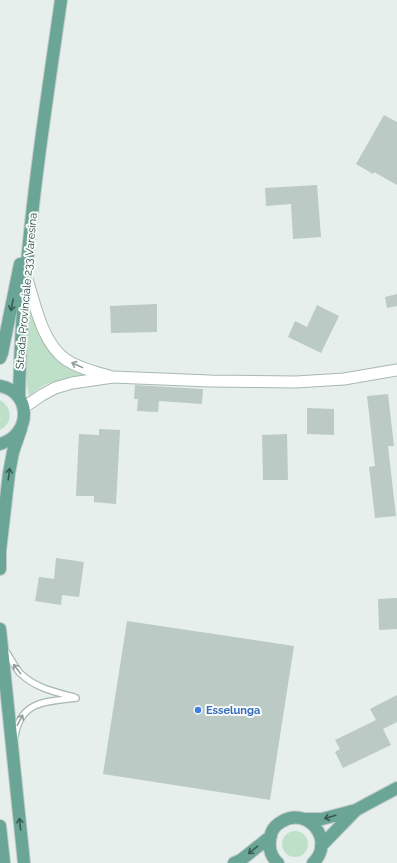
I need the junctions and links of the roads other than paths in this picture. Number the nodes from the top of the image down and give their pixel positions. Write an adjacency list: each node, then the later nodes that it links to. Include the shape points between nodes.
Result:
1 (61, 0): 2 (main road, Strada Provinciale 233 Varesina)
2 (36, 184): 3 (main road, Strada Provinciale 233 Varesina); 4 (main road, Strada Provinciale 233 Varesina, one-way to 4)
3 (26, 273): 6 (street, one-way to 3, via 75,365 55,349 42,327); 8 (main road, Strada Provinciale 233 Varesina, via 19,357)
4 (0, 358)
5 (397, 370): 6 (street, via 320,381 210,381)
6 (113, 377): 8 (street, via 72,383)
7 (0, 386): 8 (main road, via 11,391)
8 (21, 403): 9 (main road, Strada Provinciale 233 Varesina, via 24,422)
9 (21, 429): 10 (main road, via 15,437); 11 (main road, Strada Provinciale 233 Varesina, one-way to 9, via 9,473)
10 (0, 444)
11 (0, 569)
12 (0, 629): 13 (main road)
13 (1, 644): 14 (main road); 14 (lane, one-way to 13, via 17,725 29,708 47,702 76,698 31,682 20,673)
14 (12, 758): 22 (main road, one-way to 14)
15 (395, 789): 16 (main road)
16 (356, 810): 17 (main road, one-way to 17, via 322,819); 20 (main road)
17 (303, 819): 19 (main road, via 286,819 278,824); 20 (main road, via 317,829 321,837)
18 (0, 826): 21 (main road)
19 (271, 836): 23 (main road, one-way to 23); 24 (main road, via 271,855)
20 (318, 857)
21 (4, 863)
22 (24, 863)
23 (234, 863)
24 (278, 863)

